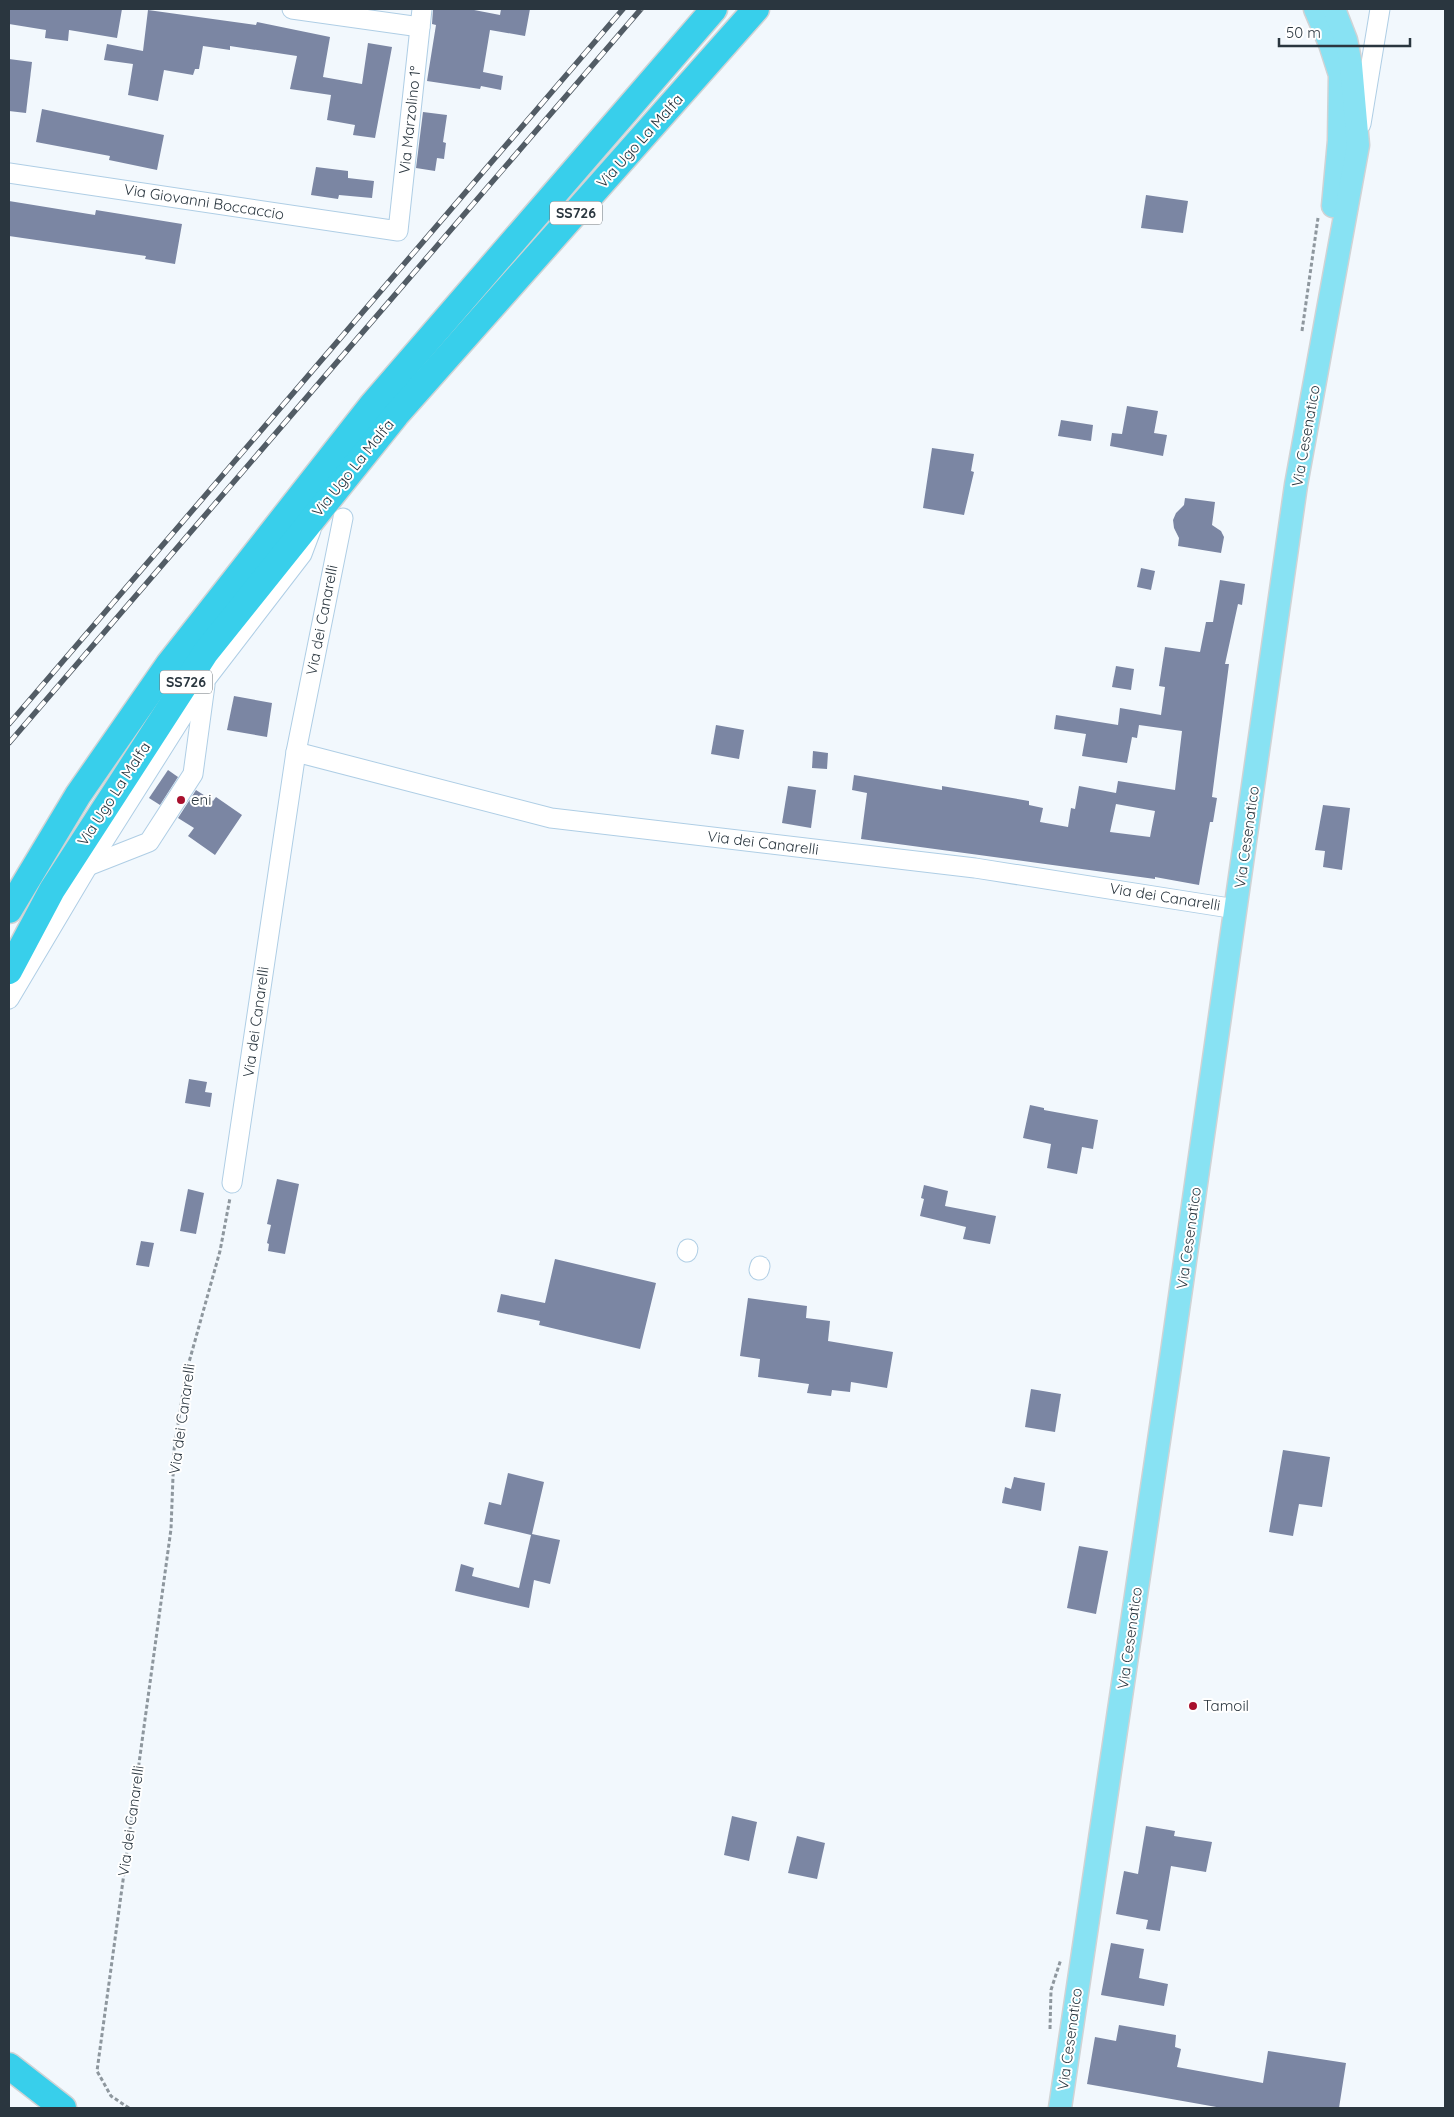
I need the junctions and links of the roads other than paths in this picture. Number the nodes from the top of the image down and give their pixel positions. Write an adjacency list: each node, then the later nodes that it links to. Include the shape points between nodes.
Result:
1 (292, 9): 8 (street)
2 (714, 9): 18 (highway, Via Ugo La Malfa / SS726, via 372,405 175,656 78,795)
3 (756, 9): 13 (highway, Via Ugo La Malfa / SS726, via 396,415)
4 (1315, 9): 9 (main road)
5 (1322, 9): 9 (main road, via 1330,31)
6 (1334, 9): 10 (main road, via 1351,65)
7 (1380, 9): 10 (street, Via Cesenatico)
8 (421, 18): 12 (street, Via Marzolino 1°)
9 (1334, 58): 10 (main road, via 1340,75)
10 (1348, 143): 17 (main road, Via Cesenatico, via 1318,368 1296,485)
11 (9, 173): 12 (street, Via Giovanni Boccaccio)
12 (398, 231)
13 (330, 515): 14 (street); 15 (street, Via dei Canarelli); 19 (highway, Via Ugo La Malfa / SS726, via 206,652 52,890)
14 (206, 679): 16 (street); 16 (street, via 193,774 149,842)
15 (296, 752): 17 (street, Via dei Canarelli, via 551,818 976,868); 21 (street, Via dei Canarelli)
16 (88, 866): 20 (street)
17 (1236, 909): 24 (main road, Via Cesenatico)
18 (9, 910)
19 (9, 971)
20 (9, 1000)
21 (232, 1183)
22 (9, 2066): 23 (highway)
23 (63, 2108)
24 (1060, 2108)

